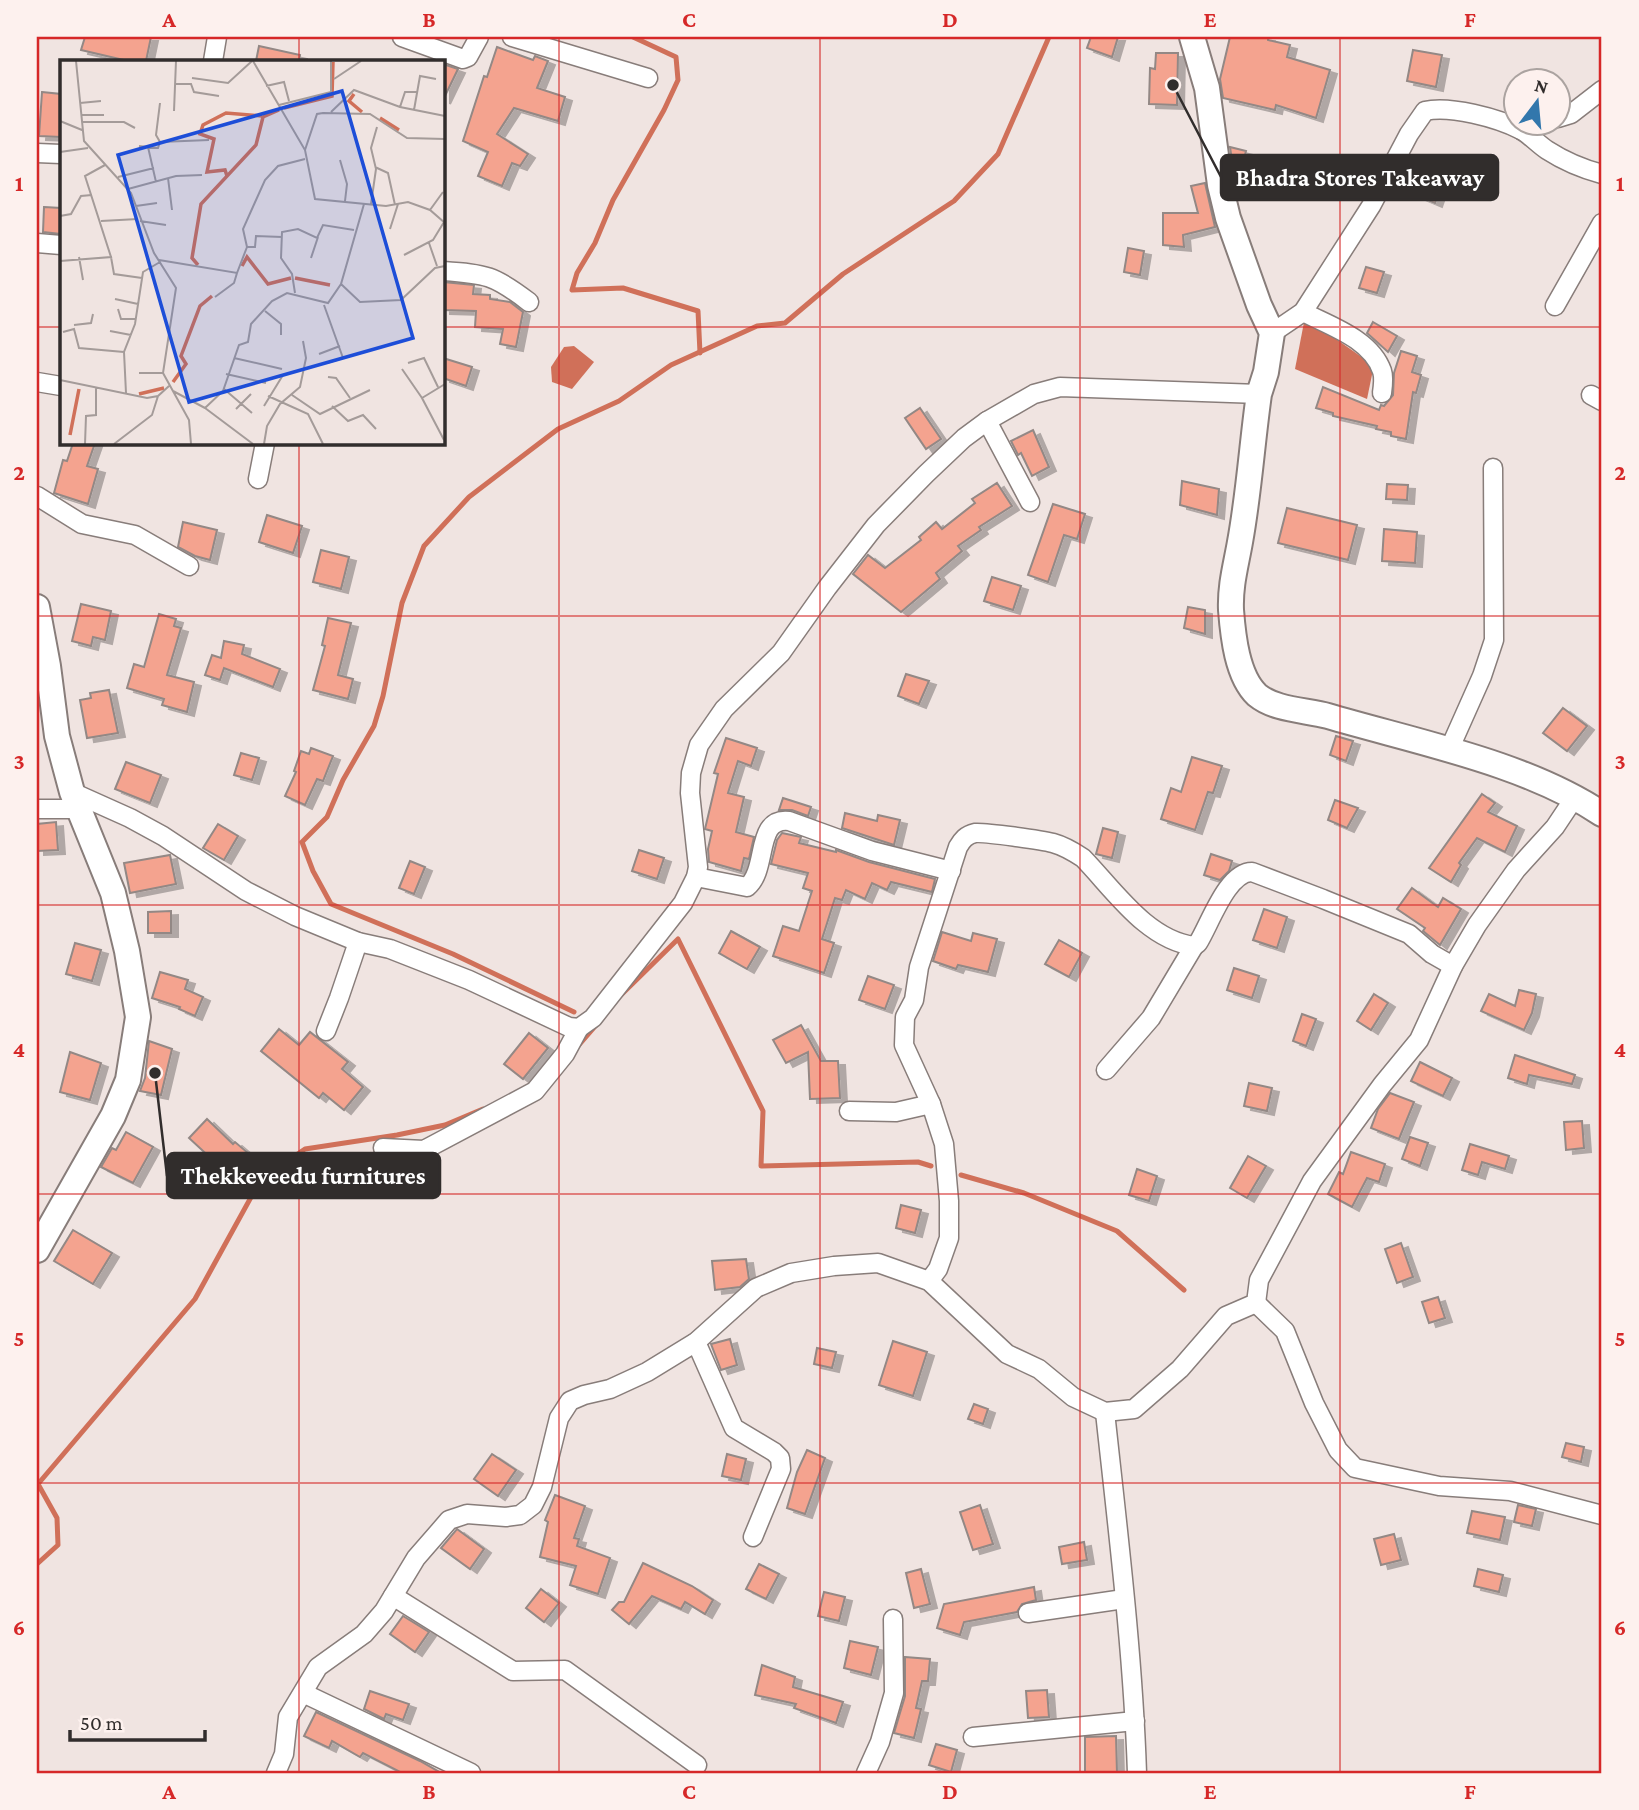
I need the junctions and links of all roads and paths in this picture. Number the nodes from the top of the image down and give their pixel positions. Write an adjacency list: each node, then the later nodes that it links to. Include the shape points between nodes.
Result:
1 (217, 37): 6 (street)
2 (402, 37): 3 (street, via 463,59)
3 (479, 37)
4 (512, 37): 7 (street)
5 (1192, 37): 22 (main road, via 1207,88 1228,218)
6 (213, 60)
7 (648, 78)
8 (1602, 90): 9 (street)
9 (1572, 113)
10 (1502, 124): 21 (street, via 1471,113 1439,108 1425,111)
11 (1529, 136): 14 (street, via 1550,152)
12 (37, 153): 13 (street)
13 (60, 154)
14 (1602, 174)
15 (1602, 223): 20 (street)
16 (37, 243): 17 (street)
17 (60, 244)
18 (444, 271): 19 (street, via 486,275 504,282)
19 (529, 302)
20 (1555, 306)
21 (1303, 312): 22 (street); 25 (street, via 1364,345 1383,373)
22 (1272, 333): 26 (main road)
23 (37, 382): 24 (street)
24 (60, 386)
25 (1382, 393)
26 (1259, 394): 27 (street, via 1060,387 1034,394); 35 (main road, via 1231,583 1233,633 1247,682 1267,701)
27 (987, 421): 32 (street); 41 (street, via 876,525 781,653 723,709 699,745 690,793)
28 (265, 444): 30 (street)
29 (1493, 468): 35 (street, via 1494,640)
30 (258, 479)
31 (37, 496): 33 (street, via 82,524 135,535)
32 (1030, 502)
33 (189, 566)
34 (37, 607): 37 (main road, via 57,736)
35 (1450, 750): 36 (main road)
36 (1575, 797): 39 (main road); 44 (street, via 1476,925)
37 (75, 800): 38 (street); 42 (street, via 130,818 246,891); 51 (main road, via 113,893 138,1017 128,1080 113,1116)
38 (37, 809)
39 (1602, 814)
40 (951, 871): 41 (street, via 779,820 768,831 755,878 747,887); 43 (street, via 963,838 974,833 1054,843 1083,858 1132,911 1169,940); 48 (street, via 905,1017 904,1045)
41 (696, 877): 45 (street, via 683,903 593,1017)
42 (358, 942): 45 (street, via 390,948); 46 (street)
43 (1194, 946): 44 (street, via 1230,885 1240,875 1252,872 1409,934); 47 (street, via 1151,1018)
44 (1453, 966): 53 (street, via 1419,1040 1312,1181 1259,1280)
45 (579, 1028): 50 (street, via 535,1091 424,1150)
46 (326, 1031)
47 (1106, 1070)
48 (931, 1104): 49 (street, via 896,1112); 52 (street, via 944,1144 949,1238)
49 (849, 1111)
50 (383, 1148)
51 (37, 1250)
52 (929, 1281): 54 (street, via 878,1263 792,1273 756,1289); 55 (street, via 1007,1354 1039,1368 1073,1396)
53 (1256, 1303): 55 (street, via 1226,1316 1180,1369 1134,1409); 56 (street, via 1285,1331 1338,1450 1355,1468 1439,1486 1510,1491)
54 (696, 1342): 57 (street, via 734,1428 780,1458 781,1469); 58 (street, via 647,1372 570,1401 559,1418 533,1505 520,1515 467,1514 449,1520 416,1558)
55 (1105, 1412): 59 (street)
56 (1602, 1515)
57 (753, 1537)
58 (393, 1596): 62 (street, via 364,1634 318,1667); 65 (street, via 513,1671 565,1670)
59 (1124, 1600): 60 (street); 63 (street)
60 (1028, 1613)
61 (893, 1619): 68 (street, via 894,1693)
62 (303, 1693): 66 (street, via 288,1717 284,1754); 67 (street)
63 (1135, 1721): 64 (street); 69 (street)
64 (973, 1737)
65 (697, 1765)
66 (276, 1773)
67 (471, 1773)
68 (866, 1773)
69 (1137, 1773)

